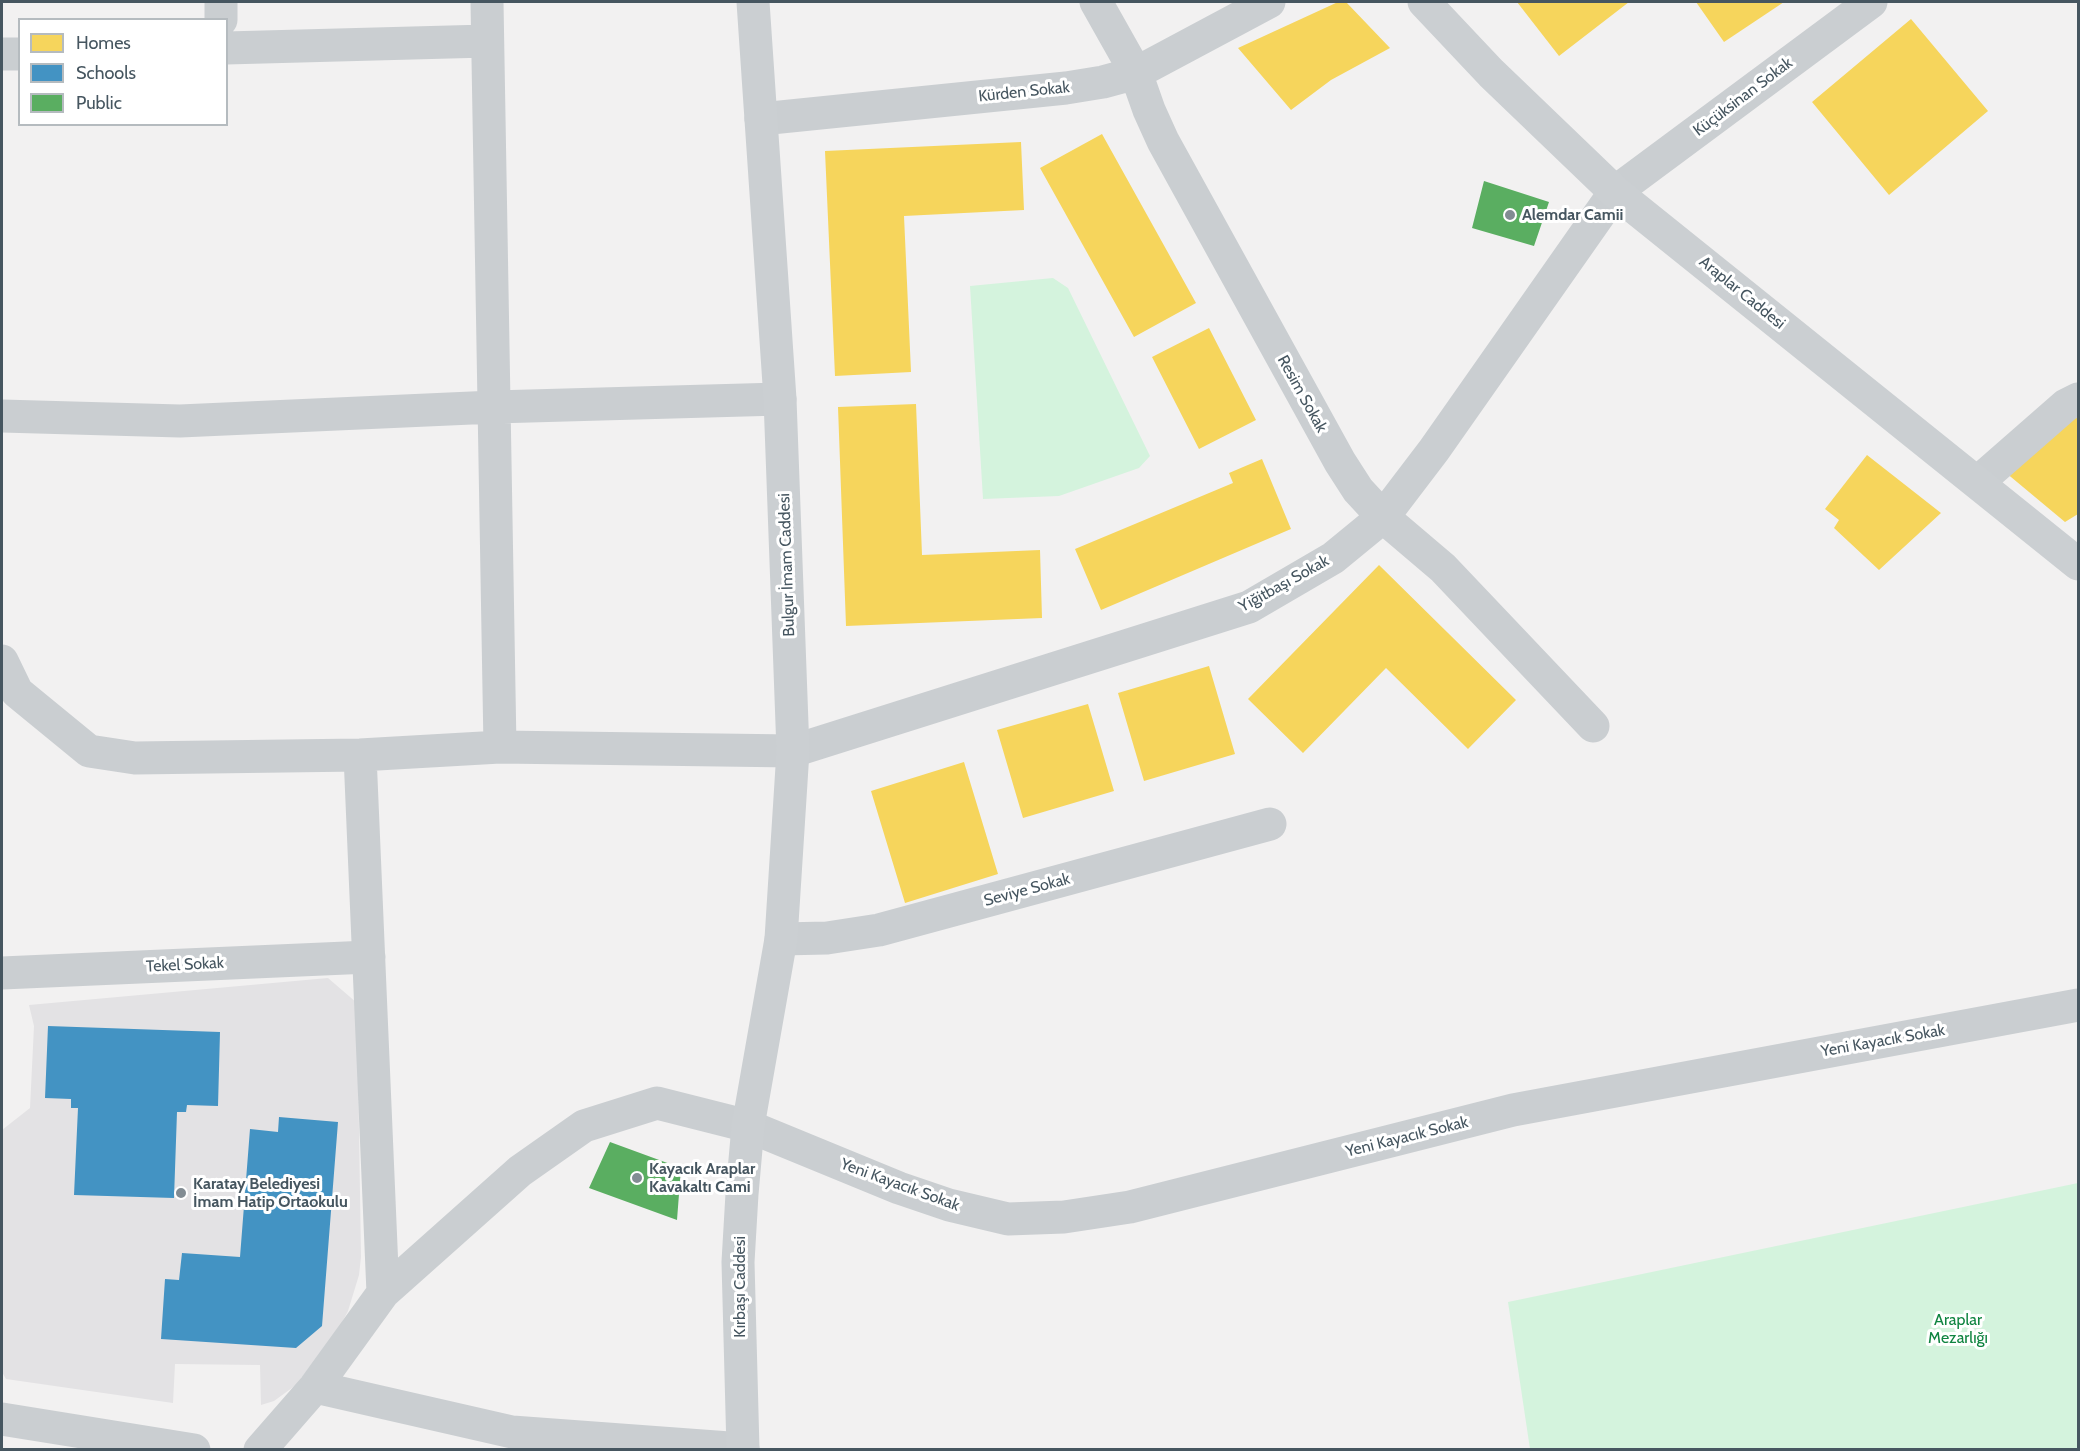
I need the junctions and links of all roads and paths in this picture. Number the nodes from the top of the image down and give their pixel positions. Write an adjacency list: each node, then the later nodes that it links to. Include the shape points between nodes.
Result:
1 (221, 2): 8 (street)
2 (487, 2): 9 (street)
3 (753, 2): 14 (street, Bulgur İmam Caddesi)
4 (1096, 2): 13 (street, Resim Sokak)
5 (1269, 2): 13 (street, Kürden Sokak)
6 (1424, 2): 15 (street, Araplar Caddesi, via 1491,73)
7 (1871, 2): 15 (street, Küçüksinan Sokak)
8 (222, 18)
9 (487, 41): 10 (street); 18 (street)
10 (228, 48)
11 (2, 54): 12 (street)
12 (18, 54)
13 (1136, 73): 14 (street, Kürden Sokak, via 1066,88); 21 (street, Resim Sokak, via 1163,141 1340,462 1358,490)
14 (761, 119): 16 (street, Bulgur İmam Caddesi)
15 (1615, 192): 20 (street, Araplar Caddesi); 21 (street, Yiğitbaşı Sokak)
16 (780, 399): 18 (street); 26 (street, Bulgur İmam Caddesi)
17 (2079, 399): 20 (street, via 2066,405)
18 (494, 407): 19 (street, via 180,421); 25 (street)
19 (2, 416)
20 (1978, 482): 22 (street, Araplar Caddesi)
21 (1383, 517): 24 (street, Resim Sokak, via 1443,568); 26 (street, Yiğitbaşı Sokak, via 1333,558 1249,607)
22 (2074, 551)
23 (2, 661): 27 (street, Yiğitbaşı Sokak, via 17,692 89,751 135,758)
24 (1593, 726)
25 (500, 747): 26 (street, Yiğitbaşı Sokak); 27 (street, Yiğitbaşı Sokak)
26 (793, 751): 29 (street, Bulgur İmam Caddesi)
27 (360, 755): 30 (street)
28 (1270, 824): 29 (street, Seviye Sokak, via 879,930 827,938)
29 (781, 939): 33 (street, Bulgur İmam Caddesi)
30 (369, 957): 31 (street, Tekel Sokak); 34 (street)
31 (2, 973)
32 (2079, 1005): 33 (street, Yeni Kayacık Sokak, via 1513,1110 1130,1207 1064,1217 1008,1219 949,1205)
33 (748, 1126): 34 (street, Yeni Kayacık Sokak, via 657,1103 584,1126 520,1171); 39 (street, Kırbaşı Caddesi, via 738,1262)
34 (383, 1293): 35 (street, Yeni Kayacık Sokak)
35 (315, 1387): 38 (street, Yeni Kayacık Sokak); 39 (street, via 512,1432)
36 (2, 1419): 37 (street)
37 (194, 1449)
38 (260, 1449)
39 (743, 1449)

